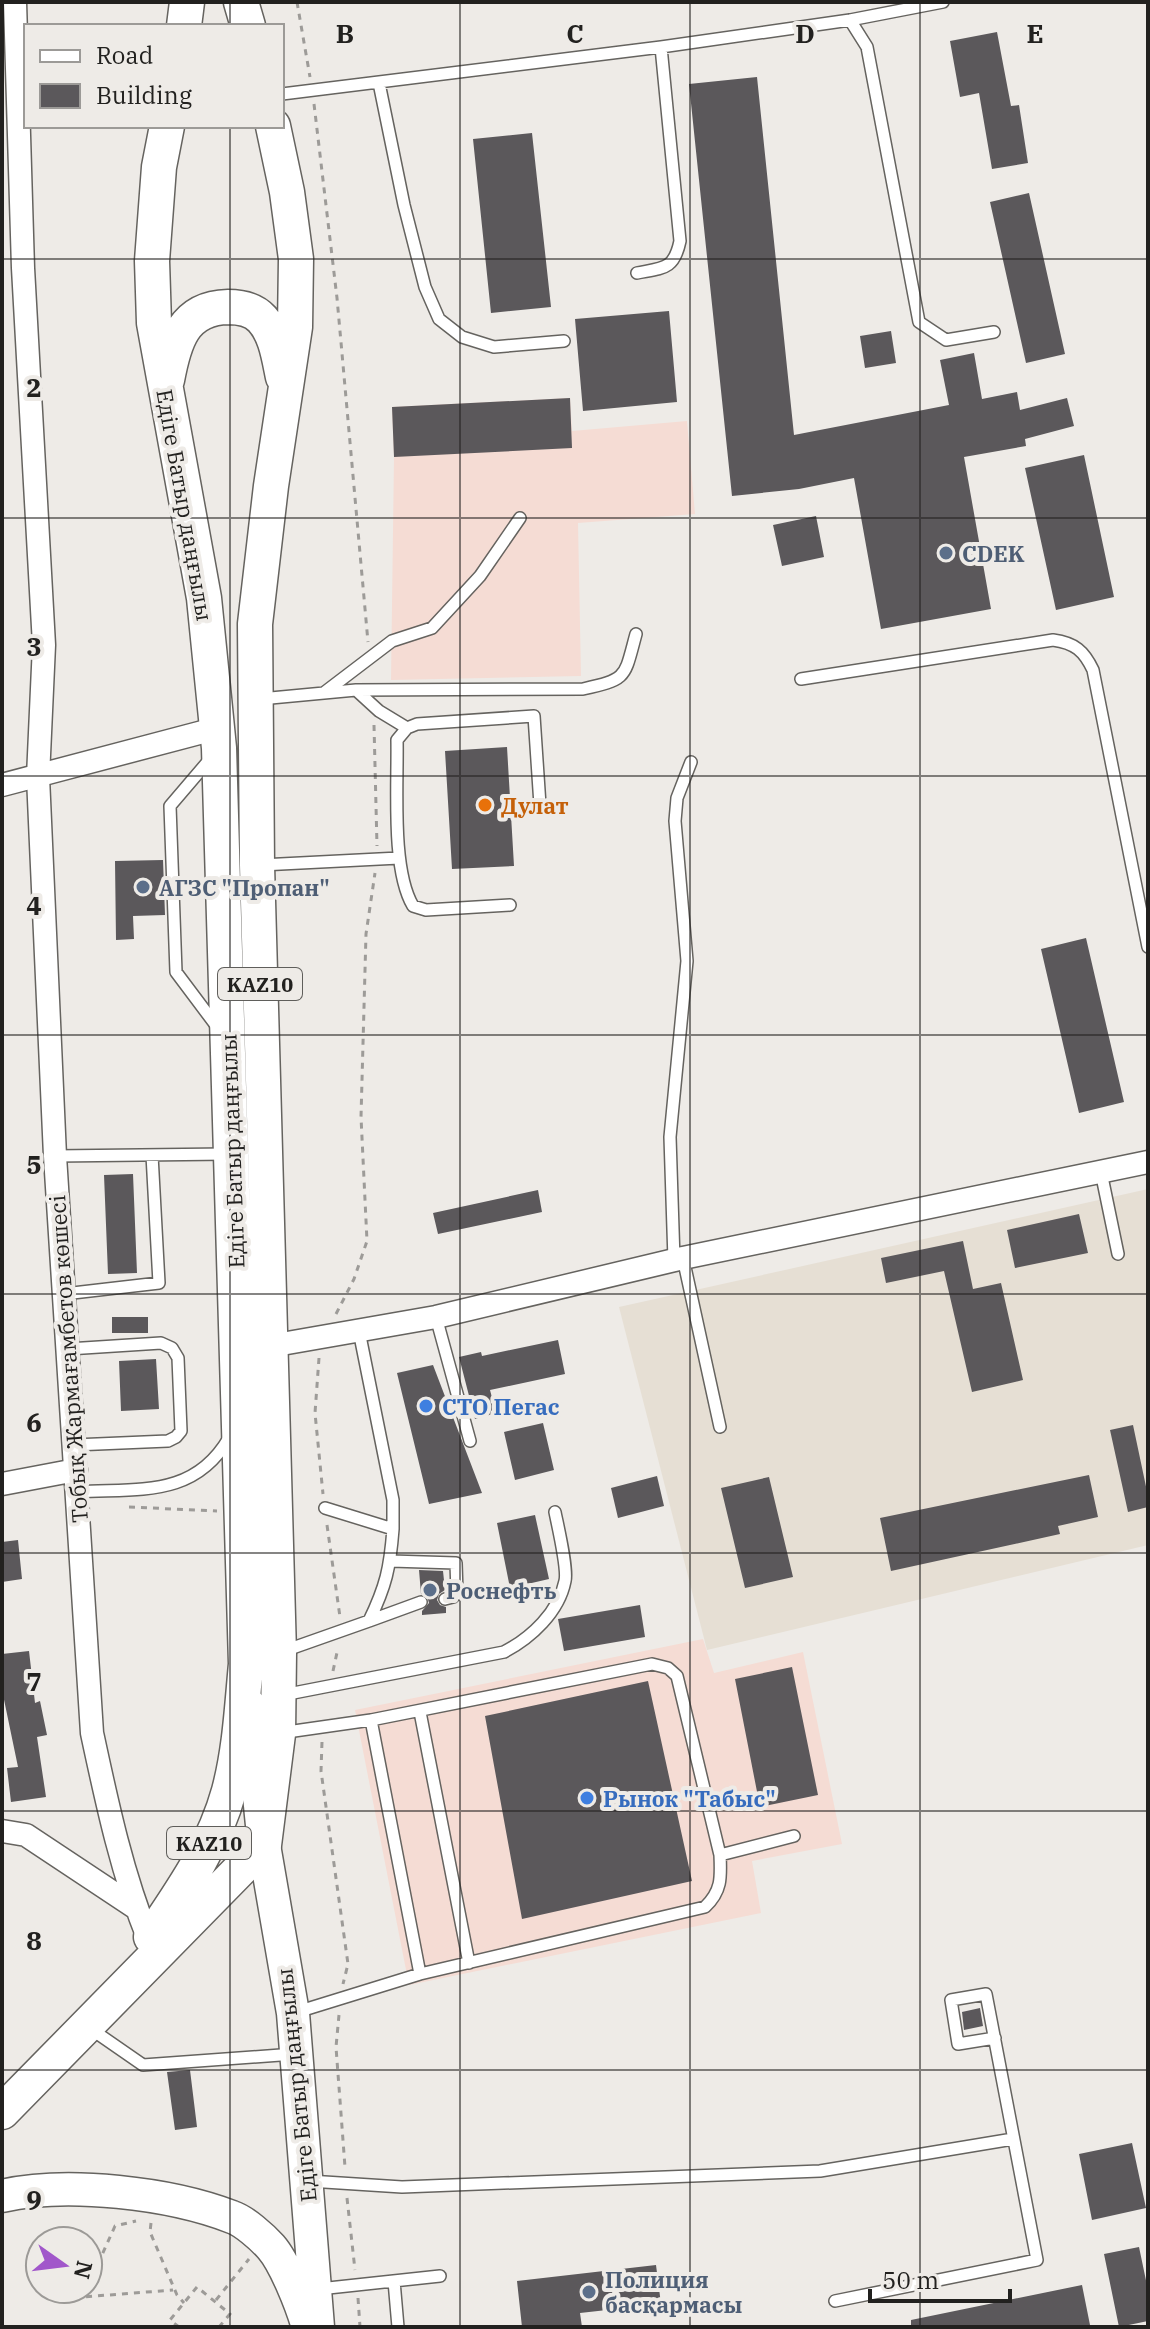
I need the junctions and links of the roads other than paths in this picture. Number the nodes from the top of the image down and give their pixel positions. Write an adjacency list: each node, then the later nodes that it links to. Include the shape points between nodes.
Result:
1 (15, 2): 27 (street, Тобық Жармағамбетов көшесі, via 44,645)
2 (187, 2): 6 (main road)
3 (241, 2): 7 (main road)
4 (943, 2): 5 (lane)
5 (850, 20): 8 (lane); 14 (lane, via 867,47 919,322 946,340)
6 (184, 24)
7 (247, 24)
8 (661, 47): 9 (lane); 13 (lane, via 680,241 668,266)
9 (379, 83): 10 (lane); 15 (lane, via 407,219 439,319 462,337 494,347)
10 (284, 94)
11 (167, 128): 16 (main road, Едіге Батыр даңғылы / KAZ10, via 152,261 154,323)
12 (273, 128): 17 (main road, Едіге Батыр даңғылы / KAZ10, via 296,259)
13 (637, 273)
14 (994, 332)
15 (564, 341)
16 (165, 391): 17 (main road, via 172,353 186,323 211,307 243,307 262,319 276,344); 25 (main road, Едіге Батыр даңғылы / KAZ10, via 204,598)
17 (287, 393): 23 (main road, Едіге Батыр даңғылы / KAZ10, via 255,624)
18 (520, 518): 22 (lane, via 480,576 432,628 392,641)
19 (636, 634): 21 (lane, via 627,669 615,682 583,689)
20 (801, 679): 33 (lane, via 1053,640 1070,642 1093,670)
21 (356, 690): 22 (lane); 24 (lane)
22 (322, 694): 23 (lane)
23 (255, 699): 31 (main road, Едіге Батыр даңғылы / KAZ10)
24 (407, 728): 29 (lane, via 534,716); 30 (lane, via 397,740)
25 (218, 738): 27 (street); 34 (main road, Едіге Батыр даңғылы / KAZ10); 34 (lane, via 170,806 176,972)
26 (691, 762): 41 (lane, via 677,798 675,821 687,961 670,1137)
27 (38, 777): 28 (street); 37 (street, Тобық Жармағамбетов көшесі)
28 (2, 785)
29 (540, 805)
30 (399, 858): 31 (lane); 32 (lane, via 405,893 413,906 426,910)
31 (257, 865): 45 (main road, Едіге Батыр даңғылы / KAZ10)
32 (510, 905)
33 (1148, 947)
34 (229, 1042): 35 (main road, Едіге Батыр даңғылы / KAZ10)
35 (232, 1154): 36 (lane); 47 (main road, Едіге Батыр даңғылы / KAZ10)
36 (152, 1155): 37 (lane); 42 (lane, via 159,1283)
37 (55, 1156): 42 (street, Тобық Жармағамбетов көшесі)
38 (1148, 1162): 39 (street)
39 (1101, 1172): 40 (lane); 41 (street)
40 (1118, 1254)
41 (678, 1259): 43 (street); 48 (lane)
42 (64, 1294): 46 (street, Тобық Жармағамбетов көшесі)
43 (436, 1317): 44 (street); 49 (lane)
44 (359, 1331): 45 (street); 55 (lane, via 393,1500)
45 (270, 1346): 60 (main road, Едіге Батыр даңғылы / KAZ10)
46 (68, 1349): 50 (street, Тобық Жармағамбетов көшесі); 50 (lane, via 161,1343 178,1358 181,1431 176,1437)
47 (239, 1420): 51 (lane, via 218,1457 172,1486); 61 (main road, Едіге Батыр даңғылы / KAZ10)
48 (720, 1427)
49 (470, 1441)
50 (74, 1445): 51 (street, Тобық Жармағамбетов көшесі)
51 (77, 1481): 52 (street); 70 (street, Тобық Жармағамбетов көшесі, via 92,1733)
52 (2, 1484)
53 (325, 1508): 55 (lane)
54 (555, 1512): 62 (lane, via 566,1580 552,1609 521,1643 504,1652)
55 (393, 1529): 56 (lane)
56 (391, 1561): 57 (lane, via 456,1563 457,1593); 59 (lane)
57 (445, 1599)
58 (421, 1602): 59 (lane)
59 (369, 1621): 60 (lane)
60 (279, 1653): 62 (main road, Едіге Батыр даңғылы / KAZ10)
61 (246, 1664): 68 (main road, Едіге Батыр даңғылы); 71 (main road, KAZ10, via 229,1792 187,1885)
62 (279, 1696): 65 (main road, Едіге Батыр даңғылы / KAZ10)
63 (420, 1712): 64 (lane); 69 (lane, via 652,1664 668,1668 677,1676); 72 (lane)
64 (371, 1720): 65 (lane); 73 (lane)
65 (278, 1734): 68 (main road, Едіге Батыр даңғылы / KAZ10)
66 (2, 1831): 70 (street, via 26,1835)
67 (794, 1836): 69 (lane)
68 (264, 1845): 74 (main road, KAZ10); 75 (main road, Едіге Батыр даңғылы)
69 (720, 1855): 72 (lane, via 717,1896 705,1907)
70 (136, 1908): 71 (street, Тобық Жармағамбетов көшесі)
71 (149, 1940): 74 (main road, KAZ10)
72 (469, 1963): 73 (lane)
73 (420, 1974): 75 (lane)
74 (112, 2000): 76 (main road, KAZ10)
75 (293, 2013): 78 (main road, Едіге Батыр даңғылы)
76 (87, 2026): 78 (lane, via 143,2065); 79 (main road, KAZ10)
77 (995, 2038): 77 (lane, via 958,2044 951,2000 986,1994); 80 (lane)
78 (295, 2054): 81 (main road, Едіге Батыр даңғылы)
79 (2, 2112)
80 (1013, 2139): 81 (lane, via 820,2171 402,2187); 86 (lane, via 1037,2260)
81 (305, 2181): 85 (main road, Едіге Батыр даңғылы)
82 (2, 2196): 87 (main road, via 63,2190 235,2218 272,2248)
83 (440, 2276): 84 (lane)
84 (394, 2281): 85 (lane); 89 (lane)
85 (314, 2289): 88 (main road, Едіге Батыр даңғылы)
86 (835, 2301)
87 (308, 2327)
88 (318, 2327)
89 (398, 2327)

